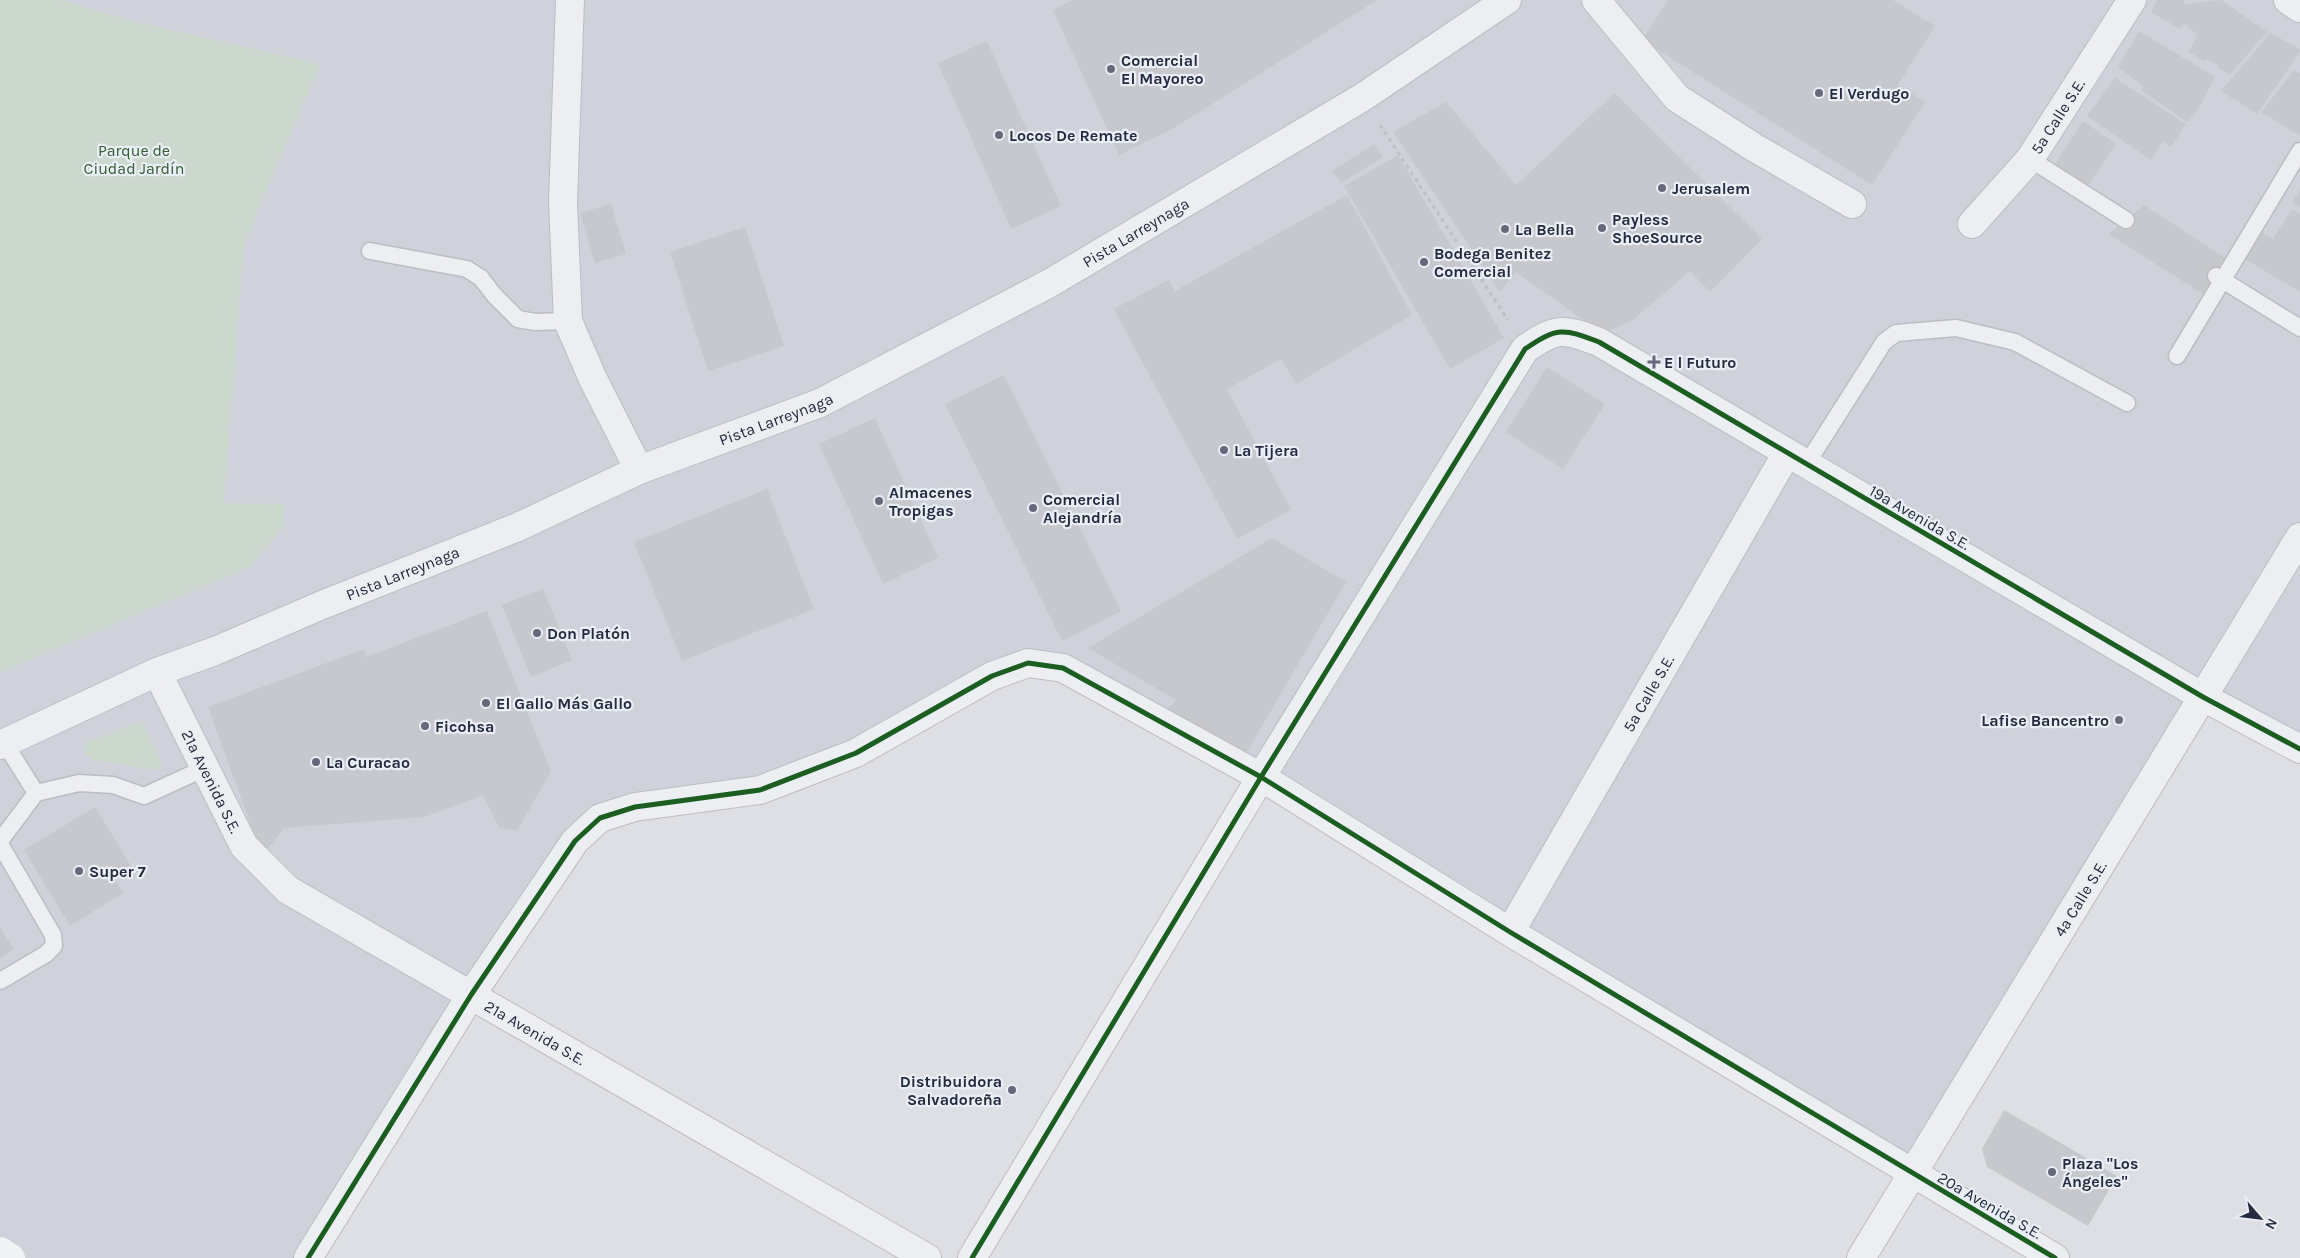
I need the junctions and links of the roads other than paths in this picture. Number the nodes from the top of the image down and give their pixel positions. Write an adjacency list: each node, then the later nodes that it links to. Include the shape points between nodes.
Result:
1 (570, 0): 14 (street, via 563,202)
2 (1507, 0): 19 (street, Pista Larreynaga, via 1363,97 1050,283 820,403)
3 (1596, 0): 9 (street, via 1677,98)
4 (2132, 0): 8 (street, 5a Calle S.E.)
5 (2288, 0): 6 (street)
6 (2300, 8)
7 (2300, 151): 13 (lane)
8 (2030, 159): 10 (lane); 11 (street, 5a Calle S.E.)
9 (1852, 204)
10 (2126, 220)
11 (1972, 224)
12 (370, 251): 14 (lane, via 467,269 481,278 518,319)
13 (2219, 278): 15 (lane); 16 (lane)
14 (568, 321): 19 (street, via 592,377)
15 (2300, 328)
16 (2177, 356)
17 (2128, 403): 18 (lane, via 2015,342 1956,328 1896,333 1884,342)
18 (1796, 459): 22 (street, 19a Avenida S.E.); 26 (street, 19a Avenida S.E., via 1599,342 1574,332 1548,334 1525,349); 29 (street, 5a Calle S.E.)
19 (640, 470): 21 (street, Pista Larreynaga, via 518,527)
20 (2300, 537): 22 (street, 4a Calle S.E.)
21 (158, 672): 23 (street, Pista Larreynaga); 25 (street, 21a Avenida S.E.)
22 (2203, 697): 24 (street, 19a Avenida S.E.); 32 (street, 4a Calle S.E.)
23 (2, 744): 27 (lane)
24 (2300, 749)
25 (205, 768): 27 (lane, via 144,796 113,786 80,783); 31 (street, 21a Avenida S.E., via 244,846 288,890)
26 (1261, 777): 29 (street, 20a Avenida S.E.); 31 (street, 20a Avenida S.E., via 1063,668 1028,663 992,676 856,753 760,790 634,807 600,818 576,841); 37 (street)
27 (36, 793): 28 (lane)
28 (0, 842): 30 (lane, via 53,935 54,946)
29 (1510, 932): 32 (street, 20a Avenida S.E.)
30 (0, 981)
31 (471, 995): 35 (street, 20a Avenida S.E.); 36 (street, 21a Avenida S.E.)
32 (1911, 1174): 38 (street, 4a Calle S.E.); 39 (street, 20a Avenida S.E.)
33 (0, 1251): 34 (street)
34 (12, 1258)
35 (308, 1258)
36 (927, 1258)
37 (972, 1258)
38 (1861, 1258)
39 (2055, 1258)

